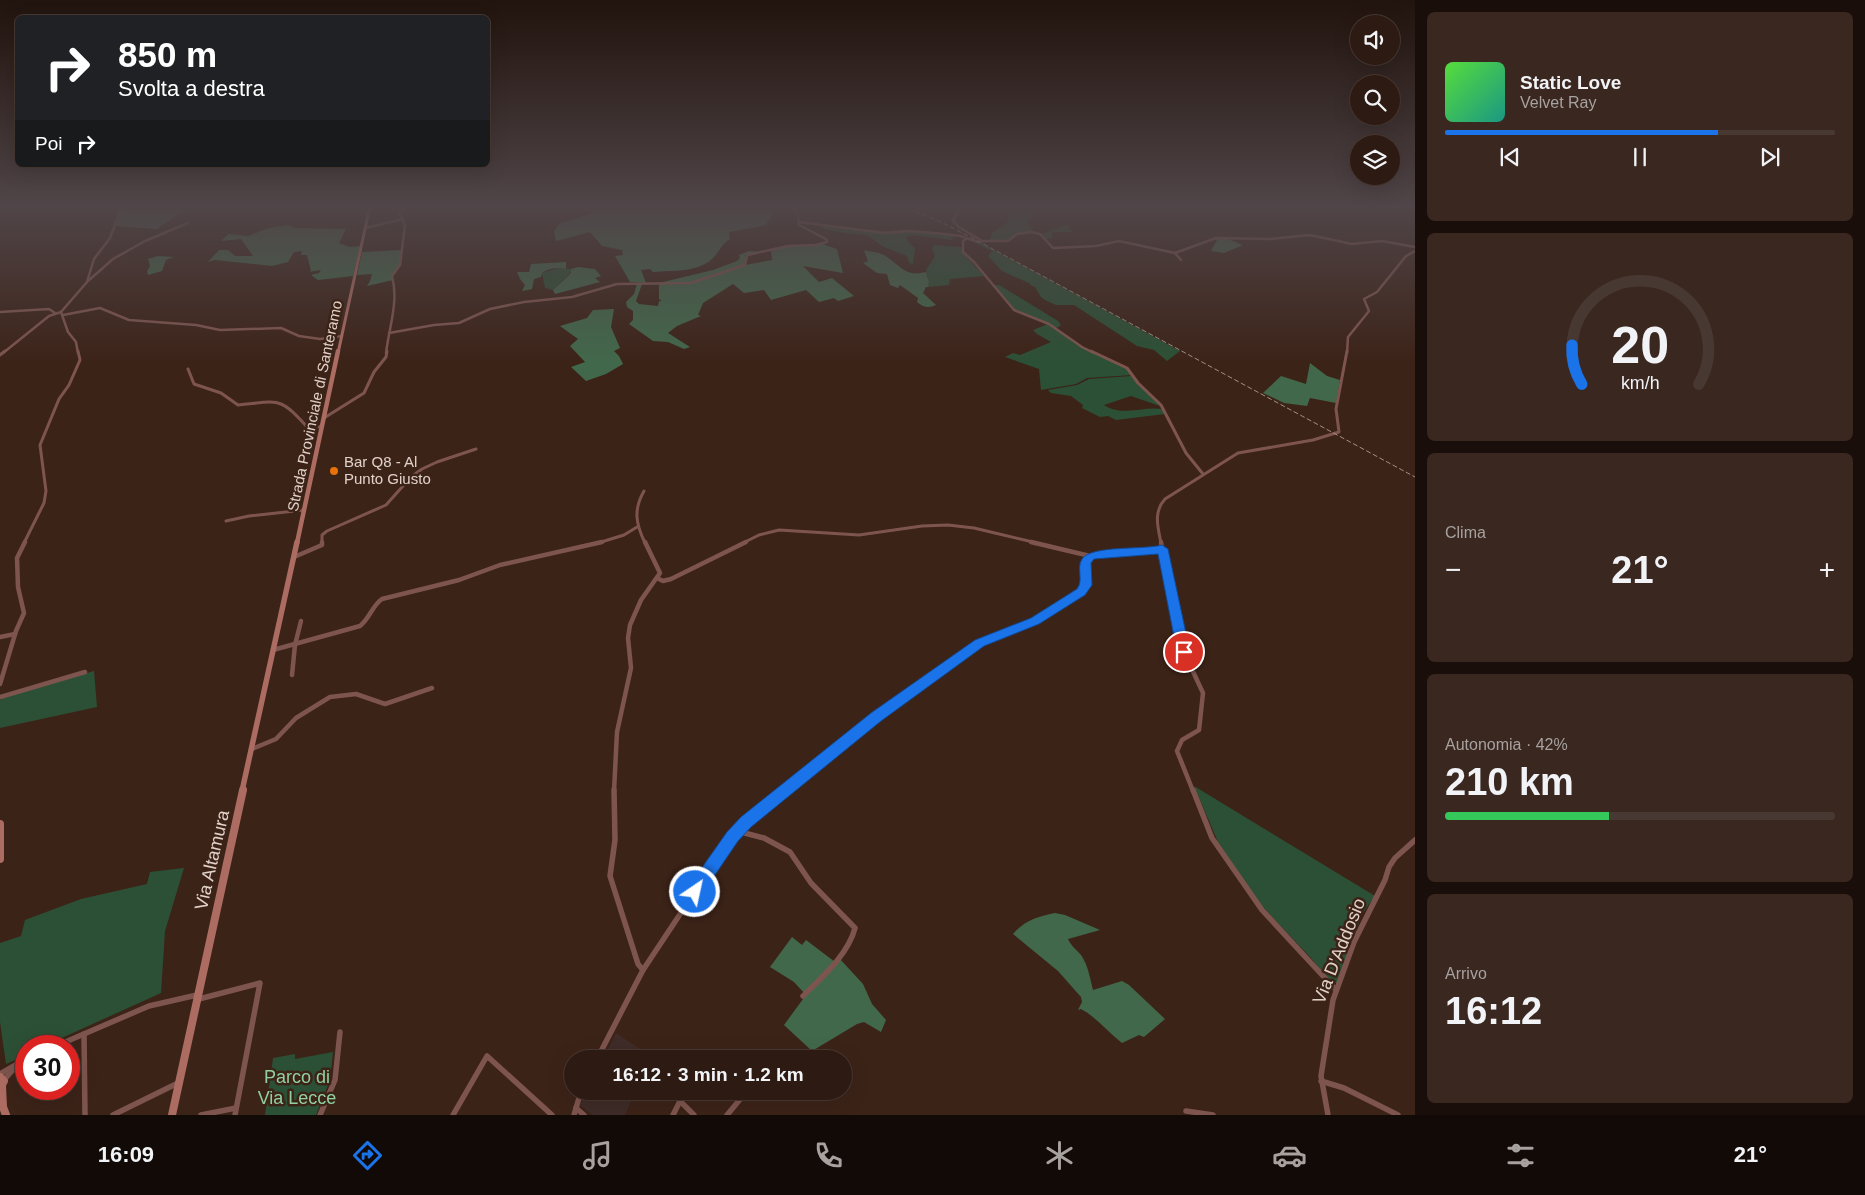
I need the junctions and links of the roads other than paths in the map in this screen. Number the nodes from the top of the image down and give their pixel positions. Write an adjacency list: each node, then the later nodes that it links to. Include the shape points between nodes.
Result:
1 (95, 258): 8 (street)
2 (115, 258): 8 (street)
3 (359, 258): 13 (main road, Strada Provinciale di Santeramo)
4 (402, 258): 12 (street, via 392,276 394,306)
5 (747, 258): 12 (street, via 742,266 691,283 617,284 572,297 490,309 459,323)
6 (969, 258): 19 (street, via 1012,308 1049,324 1082,347 1127,368 1161,406 1186,453)
7 (1404, 258): 19 (street, via 1378,292 1364,299 1368,314 1348,337 1336,408 1339,433 1243,451)
8 (88, 281): 11 (street)
9 (0, 312): 10 (street, via 49,309)
10 (55, 313): 11 (street); 14 (street)
11 (62, 314): 13 (street, via 104,308 129,320 196,324 220,330 281,328 299,336 320,339); 30 (street, via 68,332 76,342 80,362 59,399 40,445 46,495 16,561 24,610)
12 (389, 333): 16 (street, via 386,357 364,393)
13 (342, 336): 16 (main road, Strada Provinciale di Santeramo)
14 (0, 355)
15 (188, 369): 17 (street, via 194,384 221,393 238,405 277,401 288,406 309,430)
16 (324, 418): 17 (main road, Strada Provinciale di Santeramo)
17 (322, 426): 21 (main road, Strada Provinciale di Santeramo, via 303,502)
18 (476, 450): 25 (street, via 418,472 382,508 327,531 322,535 322,545)
19 (1204, 474): 24 (street, via 1160,505 1157,517)
20 (644, 491): 23 (street, via 638,505)
21 (304, 510): 22 (street); 25 (main road, Strada Provinciale di Santeramo)
22 (226, 521)
23 (637, 527): 27 (street, via 658,569 660,575); 32 (street, via 624,535 584,547 500,565 459,580 382,599 375,603 360,626)
24 (1162, 549): 26 (street); 46 (street, via 1182,648 1203,693 1199,730 1182,740 1177,748 1190,785 1212,838 1248,890 1268,917)
25 (294, 556): 28 (main road, Strada Provinciale di Santeramo)
26 (1090, 556): 27 (street, via 984,529 952,525 901,528 872,535 774,530 671,579); 42 (street, via 1086,562 1086,585 1081,592 1035,621 980,643 876,717)
27 (657, 578): 45 (street, via 641,600 630,625 631,668 617,732 614,785 616,840 610,876 638,964)
28 (282, 611): 33 (main road, Via Altamura)
29 (301, 621): 32 (street)
30 (15, 634): 31 (street); 36 (street)
31 (0, 637)
32 (295, 645): 33 (street); 35 (street)
33 (273, 650): 39 (main road, Via Altamura)
34 (85, 672): 38 (street)
35 (292, 675)
36 (0, 684)
37 (432, 688): 39 (street, via 385,704 356,694 330,697 296,718 276,739)
38 (0, 697)
39 (252, 749): 48 (main road, Via Altamura)
40 (0, 824): 41 (main road)
41 (0, 830): 44 (main road)
42 (737, 832): 45 (street); 47 (street, via 764,838 790,852 811,883 855,928 852,940)
43 (1415, 840): 46 (street, Via D'Addosio, via 1389,867)
44 (0, 859)
45 (643, 970): 52 (street)
46 (1336, 990): 55 (street, Via D'Addosio, via 1329,1015)
47 (803, 996)
48 (197, 997): 50 (street, via 149,1006); 56 (main road, Via Altamura); 59 (street, via 260,983)
49 (340, 1032): 67 (street, via 335,1080)
50 (84, 1034): 51 (street); 63 (street)
51 (80, 1036)
52 (602, 1050)
53 (15, 1068): 54 (street)
54 (1, 1081): 58 (main road)
55 (1321, 1081): 74 (street, Via D'Addosio); 75 (street, via 1344,1088)
56 (179, 1083): 64 (street); 65 (main road, Via Altamura)
57 (740, 1100): 72 (street)
58 (3, 1108)
59 (235, 1111): 66 (street)
60 (1186, 1111): 73 (street)
61 (575, 1112): 69 (street)
62 (456, 1114): 68 (street, via 487,1056)
63 (85, 1115)
64 (113, 1115)
65 (172, 1115)
66 (201, 1115)
67 (320, 1115)
68 (552, 1115)
69 (584, 1115)
70 (673, 1115): 71 (street, via 680,1101)
71 (694, 1115)
72 (727, 1115)
73 (1213, 1115)
74 (1328, 1115)
75 (1398, 1115)

